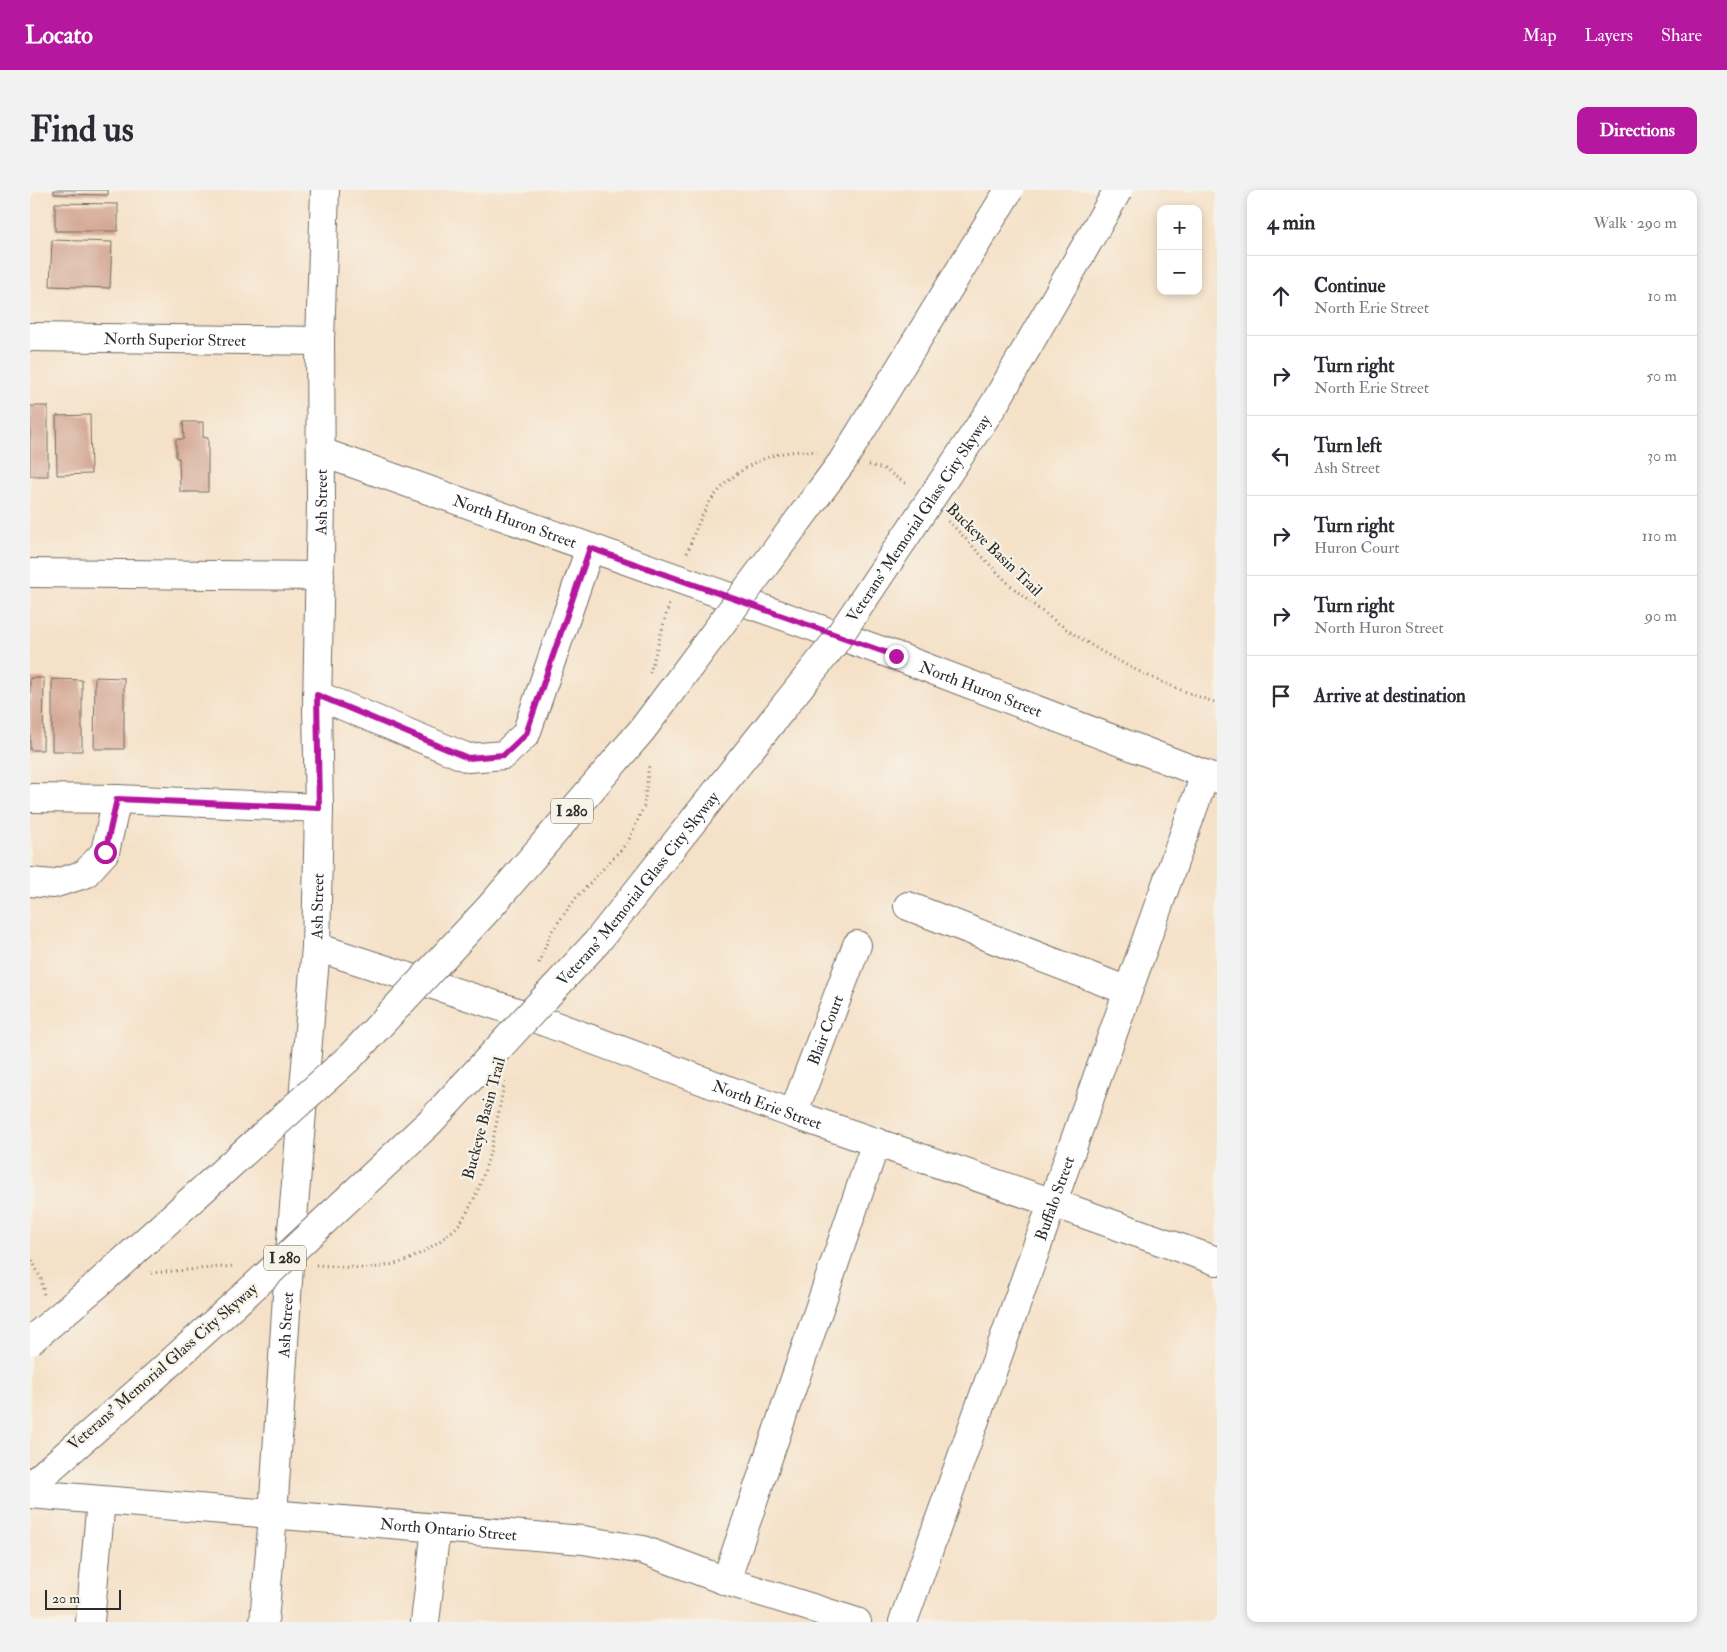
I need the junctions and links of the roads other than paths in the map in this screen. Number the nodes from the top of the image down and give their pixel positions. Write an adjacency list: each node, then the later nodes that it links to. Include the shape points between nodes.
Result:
1 (325, 190): 5 (main road, Ash Street)
2 (1009, 190): 24 (main road, I 280, bridge, via 842,462 635,738 490,907 350,1057 98,1284)
3 (1118, 190): 25 (main road, Veterans' Memorial Glass City Skyway / I 280, bridge, via 995,403 833,645 596,943 429,1122)
4 (30, 337): 5 (main road, North Superior Street)
5 (320, 341): 6 (main road, Ash Street)
6 (321, 452): 7 (main road, North Huron Street); 9 (main road, Ash Street)
7 (590, 548): 10 (main road, via 526,734 504,755 468,758); 11 (main road, North Huron Street, via 896,656)
8 (30, 573): 9 (main road)
9 (320, 576): 10 (main road, Ash Street)
10 (317, 695): 14 (main road, Ash Street)
11 (1211, 777): 19 (main road, Buffalo Street)
12 (30, 798): 13 (main road)
13 (117, 799): 14 (main road); 15 (main road, via 105,852 85,874 54,884)
14 (319, 808): 18 (main road, Ash Street)
15 (30, 882)
16 (908, 906): 19 (main road)
17 (857, 944): 20 (main road, Blair Court)
18 (316, 947): 20 (main road, North Erie Street, via 526,1015); 30 (main road, Ash Street, via 290,1255)
19 (1128, 991): 22 (main road, Buffalo Street)
20 (793, 1114): 21 (main road, North Erie Street)
21 (876, 1142): 22 (main road, North Erie Street); 32 (main road)
22 (1053, 1203): 23 (main road, North Erie Street); 37 (main road, Buffalo Street)
23 (1217, 1261)
24 (30, 1341)
25 (138, 1391): 26 (main road, Veterans' Memorial Glass City Skyway / I 280); 27 (main road)
26 (30, 1479)
27 (30, 1486)
28 (30, 1494): 29 (main road, North Ontario Street)
29 (100, 1500): 30 (main road, North Ontario Street); 33 (main road)
30 (273, 1515): 31 (main road, North Ontario Street); 34 (main road, Ash Street)
31 (436, 1528): 32 (main road, North Ontario Street, via 583,1540 643,1550); 35 (main road)
32 (726, 1581): 36 (main road, North Ontario Street)
33 (90, 1622)
34 (264, 1622)
35 (425, 1622)
36 (856, 1622)
37 (904, 1622)

